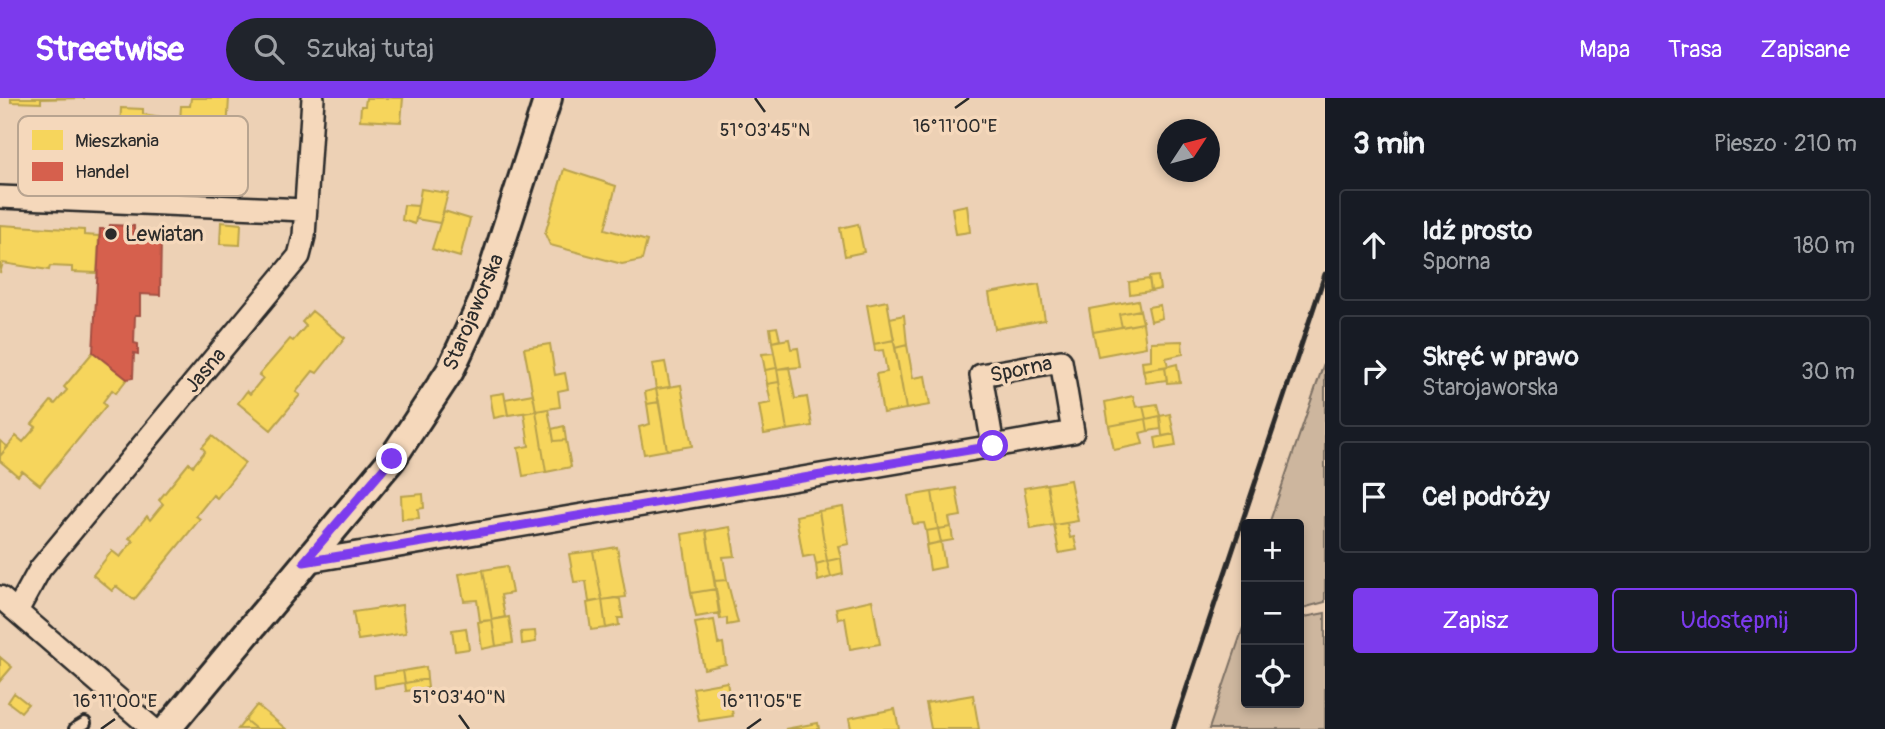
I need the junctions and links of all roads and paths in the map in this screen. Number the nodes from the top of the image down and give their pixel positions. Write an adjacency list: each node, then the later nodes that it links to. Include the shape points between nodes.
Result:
1 (313, 98): 4 (street, Jasna)
2 (548, 98): 6 (street, Starojaworska, via 483,300 450,371 392,459)
3 (0, 197): 4 (street)
4 (304, 210): 8 (street, Jasna, via 299,256 40,569)
5 (993, 446): 5 (street, Sporna, via 981,374 1060,361 1073,432); 6 (street, Sporna)
6 (304, 562): 10 (street, Starojaworska)
7 (0, 597): 8 (street)
8 (17, 611): 9 (street)
9 (153, 729)
10 (167, 729)

